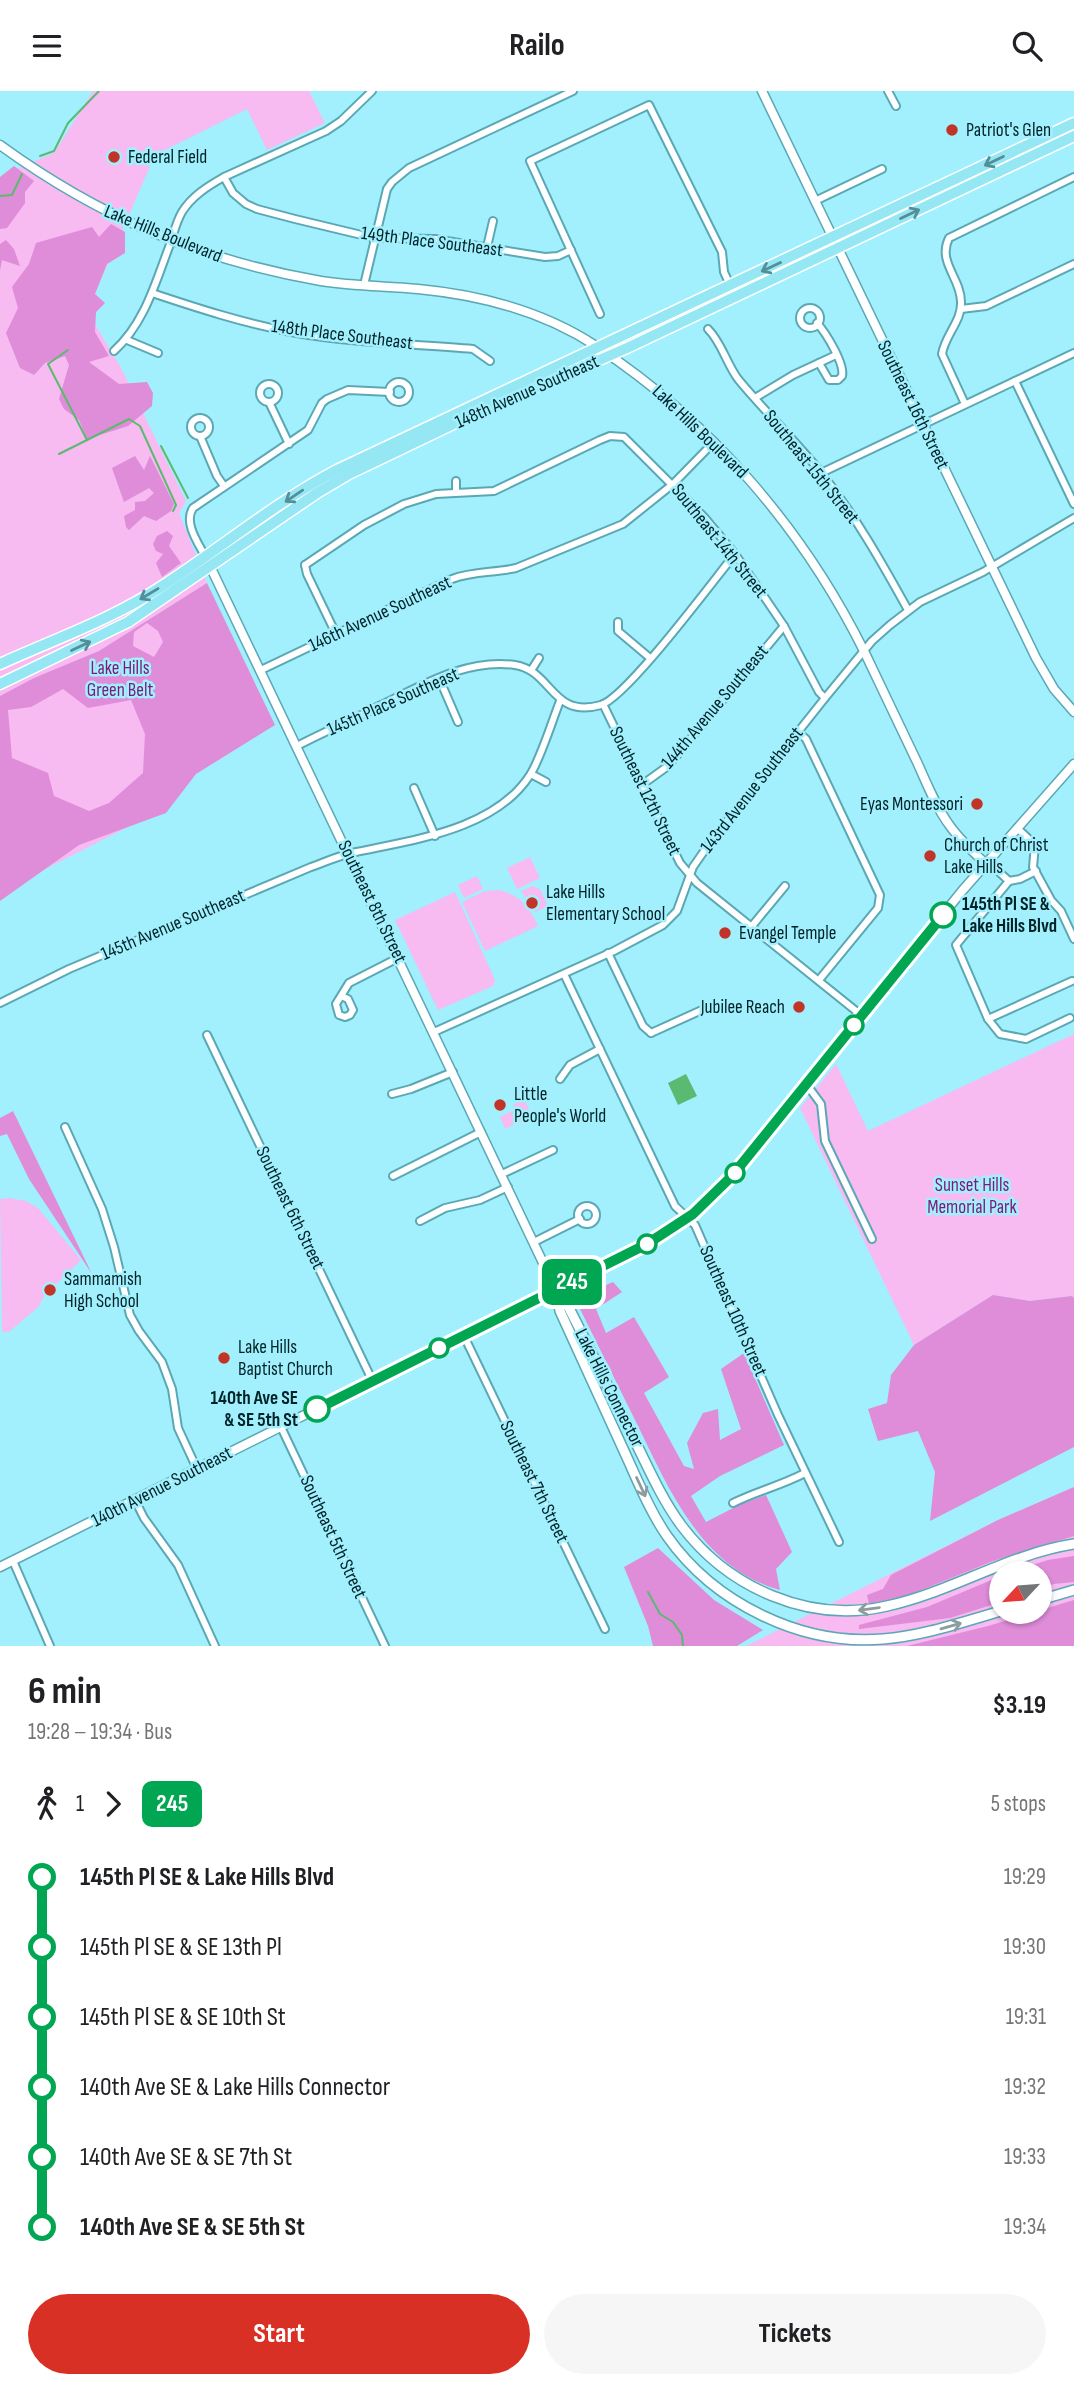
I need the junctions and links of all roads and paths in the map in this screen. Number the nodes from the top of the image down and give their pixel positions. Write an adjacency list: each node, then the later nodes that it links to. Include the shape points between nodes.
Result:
1 (372, 91): 10 (street, via 326,131)
2 (573, 91): 14 (street, via 409,169 392,182 384,196)
3 (762, 91): 12 (street, Southeast 16th Street)
4 (888, 91): 5 (street)
5 (896, 106)
6 (1074, 123): 15 (main road, 148th Avenue Southeast, one-way to 15)
7 (1074, 136): 18 (main road, 148th Avenue Southeast, one-way to 7)
8 (0, 145): 16 (street, Lake Hills Boulevard, via 98,208)
9 (882, 169): 12 (street)
10 (223, 177): 14 (street, 149th Place Southeast, via 238,198 257,209); 16 (street, via 189,203)
11 (1074, 177): 24 (street, via 946,242 945,256 959,287)
12 (815, 201): 15 (street, Southeast 16th Street)
13 (493, 221): 17 (street)
14 (374, 238): 17 (street, 149th Place Southeast, via 435,239); 21 (street)
15 (832, 238): 18 (street, Southeast 16th Street); 22 (main road, 148th Avenue Southeast, one-way to 22)
16 (171, 240): 21 (street, Lake Hills Boulevard, via 288,275); 23 (street)
17 (487, 247): 19 (street, 149th Place Southeast, via 545,257)
18 (838, 249): 35 (main road, 148th Avenue Southeast); 44 (street, Southeast 16th Street)
19 (571, 250): 22 (street, via 530,161 649,105 722,252); 26 (street)
20 (1074, 264): 24 (street, via 986,306)
21 (364, 285): 30 (street, Lake Hills Boulevard, via 485,299 564,327)
22 (731, 286): 25 (main road, 148th Avenue Southeast)
23 (152, 293): 29 (street); 36 (street, 148th Place Southeast, via 292,333 473,349)
24 (961, 309): 43 (street, via 942,354)
25 (678, 311): 30 (main road, 148th Avenue Southeast); 35 (main road, via 668,321 624,342)
26 (600, 314)
27 (817, 323): 34 (street)
28 (708, 329): 41 (street, Southeast 15th Street)
29 (127, 340): 31 (street); 32 (street)
30 (597, 347): 35 (street, Lake Hills Boulevard); 38 (main road); 56 (main road, 148th Avenue Southeast, one-way to 56, via 322,478)
31 (114, 351)
32 (158, 353)
33 (1074, 353): 39 (street)
34 (836, 355): 37 (street); 37 (street, via 844,370 838,380 827,378)
35 (610, 356): 38 (main road, 148th Avenue Southeast); 46 (street, Lake Hills Boulevard, via 669,399)
36 (490, 361)
37 (819, 363): 41 (street)
38 (582, 367): 56 (main road, 148th Avenue Southeast, via 349,474)
39 (1014, 381): 43 (street); 53 (street)
40 (390, 392): 47 (street, via 348,390 327,399 308,430)
41 (755, 397): 48 (street, Southeast 15th Street)
42 (269, 402): 47 (street)
43 (965, 404): 44 (street)
44 (923, 424): 48 (street); 57 (street, Southeast 16th Street)
45 (200, 436): 51 (street)
46 (714, 442): 50 (street, 146th Avenue Southeast); 63 (street, Lake Hills Boulevard, via 806,551)
47 (289, 444): 51 (street)
48 (821, 473): 58 (street, Southeast 15th Street, via 871,544)
49 (456, 481): 52 (street)
50 (673, 484): 52 (street, Southeast 14th Street, via 628,439 618,436 600,440 494,491); 55 (street, Southeast 14th Street); 61 (street, 146th Avenue Southeast, via 623,524 589,540 516,568 463,575)
51 (223, 486): 56 (street, Southeast 8th Street, via 189,513)
52 (456, 492): 61 (street, via 404,504 303,564)
53 (1074, 504)
54 (1074, 518): 57 (street)
55 (735, 554): 60 (street, Southeast 14th Street); 65 (street)
56 (208, 561): 62 (main road, 148th Avenue Southeast, one-way to 62, via 122,610); 68 (street, Southeast 8th Street); 69 (main road, 148th Avenue Southeast, one-way to 56, via 128,622)
57 (991, 567): 58 (street, 143rd Avenue Southeast); 75 (street, Southeast 16th Street, via 1045,675)
58 (908, 610): 63 (street, 143rd Avenue Southeast)
59 (618, 622): 65 (street, via 618,631)
60 (784, 626): 72 (street, Southeast 14th Street); 82 (street, 144th Avenue Southeast, via 668,766)
61 (336, 633): 68 (street, 146th Avenue Southeast)
62 (25, 652): 66 (main road, 148th Avenue Southeast); 69 (main road, via 13,661 13,670)
63 (864, 652): 72 (street, 143rd Avenue Southeast); 87 (street, Lake Hills Boulevard, via 941,811 960,838)
64 (539, 658): 67 (street)
65 (650, 658): 74 (street, via 631,682)
66 (0, 663)
67 (532, 669): 70 (street, 145th Place Southeast, via 497,664); 73 (street)
68 (261, 670): 78 (street, Southeast 8th Street)
69 (19, 675): 71 (main road, 148th Avenue Southeast)
70 (439, 678): 76 (street); 78 (street, 145th Place Southeast)
71 (0, 684)
72 (825, 698): 77 (street, 143rd Avenue Southeast)
73 (560, 701): 74 (street, via 576,706); 80 (street)
74 (603, 704): 82 (street, Southeast 12th Street)
75 (1074, 712)
76 (458, 722)
77 (798, 732): 89 (street, 143rd Avenue Southeast, via 709,844); 97 (street, via 806,739 877,886 880,902)
78 (297, 746): 86 (street, Southeast 8th Street)
79 (1074, 764): 84 (street)
80 (531, 774): 81 (street); 85 (street, 145th Avenue Southeast, via 500,806)
81 (546, 782)
82 (642, 784): 89 (street, Southeast 12th Street, via 680,863)
83 (414, 789): 85 (street)
84 (1017, 828): 87 (street); 88 (street, via 1035,845)
85 (435, 836): 86 (street, 145th Avenue Southeast)
86 (349, 854): 95 (street, Southeast 8th Street); 100 (street, 145th Avenue Southeast, via 69,968)
87 (987, 863): 90 (street); 102 (street)
88 (1036, 871): 90 (street); 93 (street)
89 (691, 875): 92 (street, Southeast 12th Street); 94 (street, 143rd Avenue Southeast, via 668,921)
90 (1009, 881): 104 (street, via 956,945)
91 (785, 886): 92 (street)
92 (751, 926): 97 (street, Southeast 12th Street)
93 (1074, 939)
94 (608, 953): 96 (street, 143rd Avenue Southeast); 101 (street, via 651,1037)
95 (398, 958): 99 (street, via 349,983); 105 (street, Southeast 8th Street)
96 (564, 974): 105 (street, 143rd Avenue Southeast); 107 (street, Southeast 10th Street)
97 (820, 980): 102 (street, Southeast 12th Street)
98 (1072, 981): 104 (street)
99 (341, 996)
100 (0, 1003)
101 (704, 1009)
102 (861, 1016): 110 (street)
103 (1070, 1018): 104 (street, via 1026,1039 1000,1034)
104 (988, 1019)
105 (434, 1032): 108 (street, Southeast 8th Street)
106 (207, 1035): 125 (street, Southeast 6th Street)
107 (600, 1049): 109 (street, via 569,1065); 118 (street, Southeast 10th Street, via 675,1206)
108 (453, 1072): 111 (street); 113 (street, Southeast 8th Street)
109 (560, 1079)
110 (807, 1085): 118 (street, 140th Avenue Southeast, via 732,1176); 121 (street, via 821,1104 825,1141)
111 (392, 1094)
112 (65, 1127): 127 (street, via 102,1209 130,1315 162,1362 172,1389 177,1428)
113 (481, 1132): 115 (street, Southeast 8th Street); 116 (street)
114 (552, 1150): 115 (street)
115 (502, 1174): 117 (street, Southeast 8th Street)
116 (393, 1176)
117 (508, 1187): 120 (street); 122 (street, Southeast 8th Street)
118 (687, 1218): 123 (street, 140th Avenue Southeast, via 650,1243); 128 (street, Southeast 10th Street, via 695,1224)
119 (580, 1219): 122 (street)
120 (421, 1221)
121 (872, 1238)
122 (534, 1242): 123 (street, Southeast 8th Street)
123 (556, 1290): 124 (street, 140th Avenue Southeast); 132 (main road, Lake Hills Connector, one-way to 123, via 1013,1561 913,1599 870,1609 818,1609 750,1587 696,1544 672,1512); 137 (main road, Lake Hills Connector, one-way to 137, via 560,1311 659,1522 692,1567 726,1594 788,1626 856,1640 918,1634)
124 (464, 1335): 125 (street, 140th Avenue Southeast); 138 (street, Southeast 7th Street)
125 (373, 1382): 126 (street, 140th Avenue Southeast)
126 (281, 1427): 127 (street, 140th Avenue Southeast); 141 (street, Southeast 5th Street)
127 (197, 1469): 129 (street, 140th Avenue Southeast)
128 (805, 1473): 130 (street); 131 (street, Southeast 10th Street)
129 (135, 1500): 133 (street, 140th Avenue Southeast); 140 (street, via 178,1565)
130 (733, 1503)
131 (839, 1542)
132 (1074, 1544)
133 (13, 1561): 134 (street, 140th Avenue Southeast); 139 (street)
134 (0, 1567)
135 (1074, 1590): 136 (main road)
136 (1052, 1596)
137 (989, 1614)
138 (605, 1629)
139 (50, 1646)
140 (215, 1646)
141 (385, 1646)

